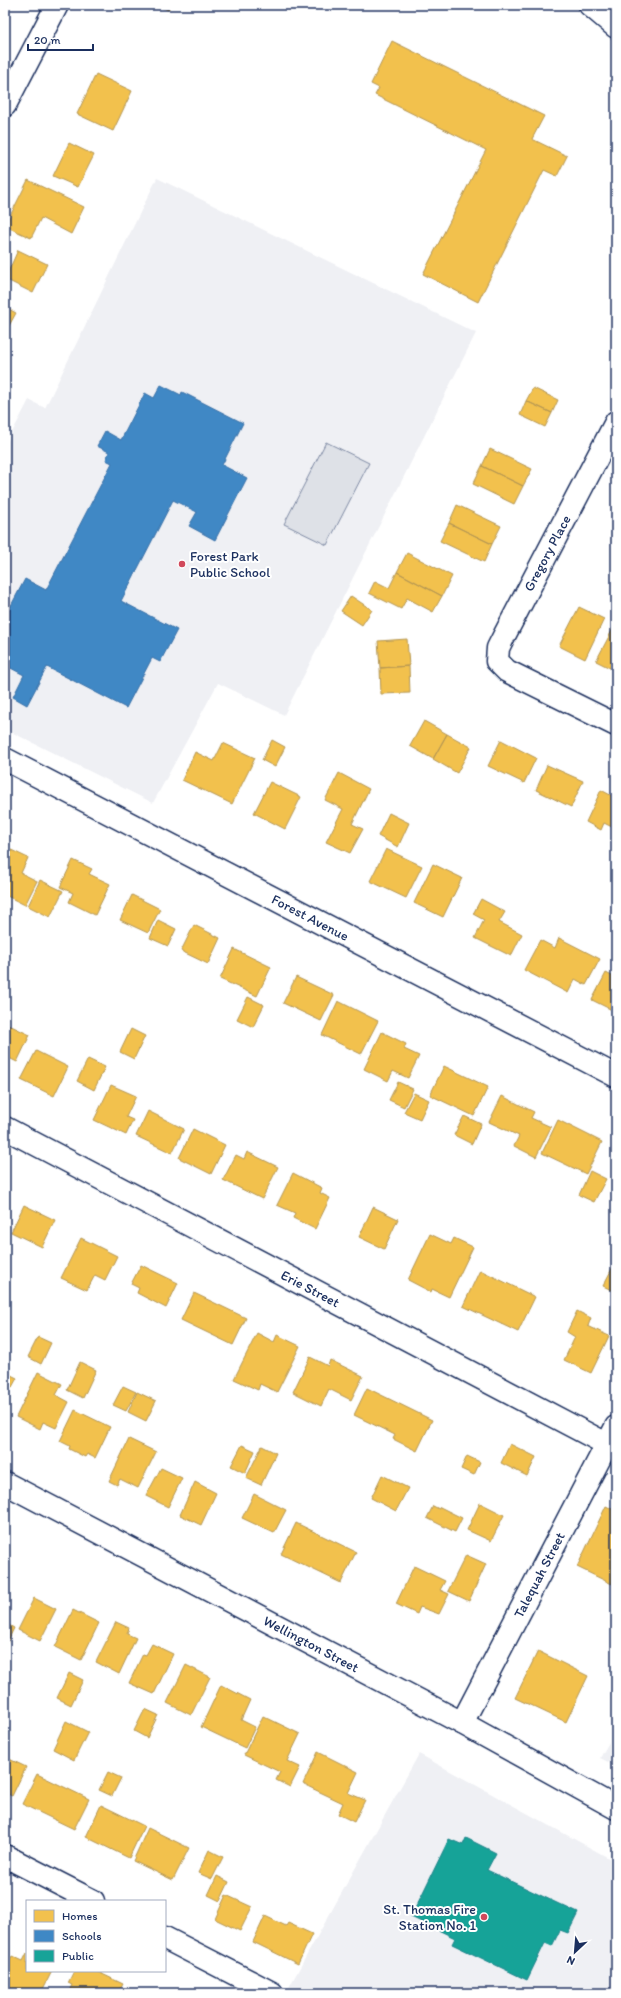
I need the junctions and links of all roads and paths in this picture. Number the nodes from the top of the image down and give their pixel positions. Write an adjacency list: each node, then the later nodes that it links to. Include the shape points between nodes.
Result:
1 (57, 5): 4 (street)
2 (590, 5): 3 (street)
3 (616, 27)
4 (5, 105)
5 (616, 422): 6 (street, Gregory Place, via 498,648 497,661 507,671)
6 (616, 725)
7 (5, 759): 8 (street, Forest Avenue)
8 (616, 1076)
9 (5, 1128): 10 (street, Erie Street)
10 (613, 1440): 12 (street, Talequah Street)
11 (5, 1483): 12 (street, Wellington Street)
12 (462, 1723): 13 (street, Wellington Street)
13 (616, 1808)
14 (5, 1856): 15 (street)
15 (91, 1900)
16 (166, 1939): 17 (street)
17 (272, 1993)

